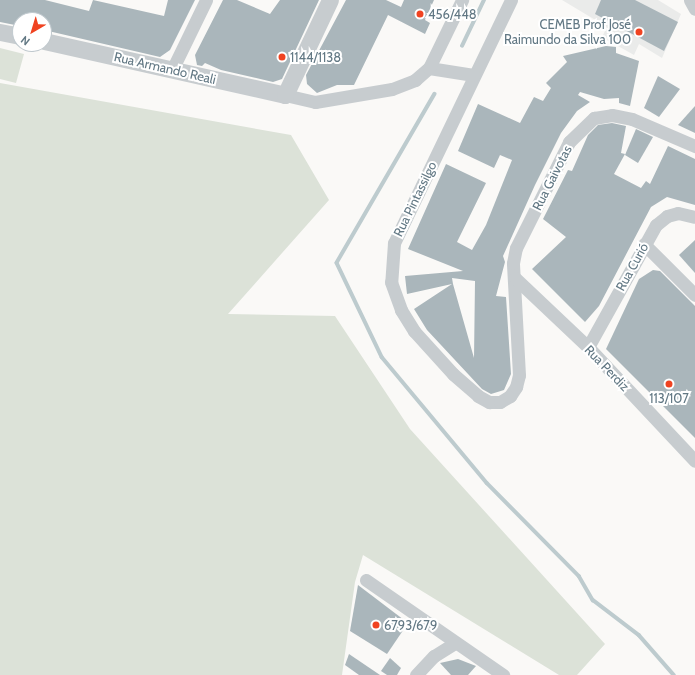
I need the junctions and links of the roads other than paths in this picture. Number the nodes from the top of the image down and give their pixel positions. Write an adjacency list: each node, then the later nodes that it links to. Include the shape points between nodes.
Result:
1 (206, 0): 11 (street)
2 (330, 0): 13 (street)
3 (462, 0): 10 (street)
4 (511, 0): 12 (street, Rua Pintassilgo)
5 (690, 0): 6 (street)
6 (695, 9)
7 (0, 32): 8 (street)
8 (12, 34)
9 (52, 43): 11 (street, Rua Armando Reali)
10 (428, 68): 12 (street); 13 (street, via 415,80 392,89 315,102)
11 (172, 70): 13 (street, Rua Armando Reali)
12 (473, 75): 17 (street, Rua Pintassilgo, via 394,243 391,282 401,310 414,331 453,374 478,396 489,402 500,402 510,396 519,375)
13 (285, 95)
14 (695, 146): 17 (street, Rua Gaivotas, via 632,119 612,115 594,118 570,142 516,248 513,263)
15 (695, 217): 16 (street, Rua Curió, via 678,213 667,216 656,225)
16 (644, 244): 18 (street); 19 (street, Rua Curió)
17 (516, 278): 19 (street, Rua Perdiz)
18 (695, 295)
19 (588, 347): 20 (street, Rua Perdiz)
20 (695, 461)
21 (366, 580): 22 (street)
22 (455, 643): 23 (street, via 434,656); 24 (street)
23 (416, 675)
24 (503, 675)

